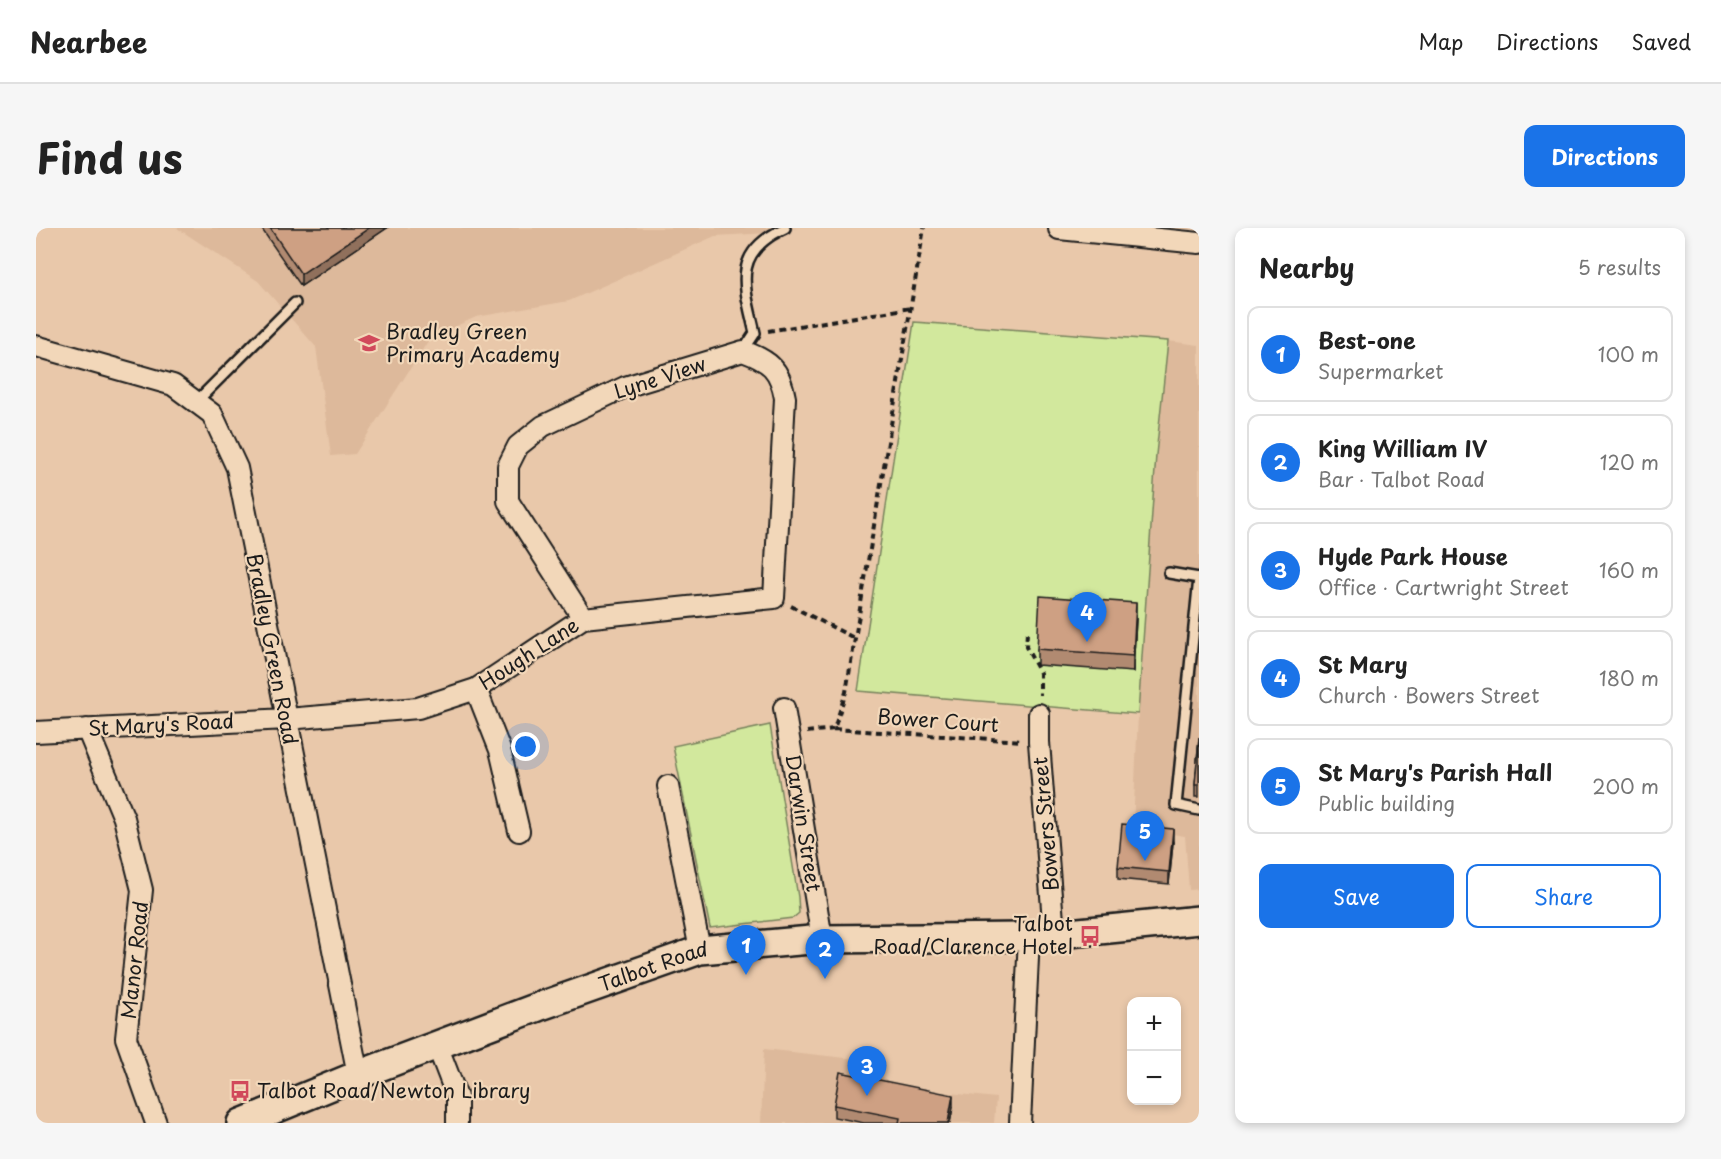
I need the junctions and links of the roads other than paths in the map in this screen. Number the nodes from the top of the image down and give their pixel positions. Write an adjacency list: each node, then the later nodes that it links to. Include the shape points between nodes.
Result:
1 (785, 228): 7 (lane, via 760,245 745,268 745,289 755,333)
2 (1059, 229): 3 (street)
3 (1086, 230): 4 (street)
4 (1199, 243)
5 (296, 303): 8 (lane)
6 (36, 346): 8 (street, Bradley Green Road, via 173,385)
7 (743, 351): 11 (street, Lyne View, via 625,387 543,426 518,446 508,466 508,501); 11 (street, Hough Lane, via 775,368 785,398 774,598)
8 (196, 402): 15 (street, Bradley Green Road, via 212,414 237,468)
9 (1169, 573): 10 (lane)
10 (1199, 578): 19 (lane, via 1176,806)
11 (583, 618): 12 (street, Hough Lane)
12 (476, 689): 15 (street, Hough Lane, via 418,708); 20 (street, via 500,750)
13 (784, 708): 23 (street, Darwin Street)
14 (1039, 714): 22 (street, Bowers Street)
15 (287, 719): 16 (street, St Mary's Road); 26 (street, Bradley Green Road)
16 (87, 729): 17 (street, St Mary's Road); 28 (street, Manor Road, via 124,818 142,890 126,1038)
17 (36, 732)
18 (668, 786): 24 (street)
19 (1199, 810)
20 (519, 831)
21 (1199, 920): 22 (street, Talbot Road)
22 (1042, 935): 23 (street, Talbot Road); 30 (street, Bowers Street)
23 (822, 939): 24 (street, Talbot Road)
24 (700, 950): 25 (street, Talbot Road)
25 (437, 1045): 26 (street, Talbot Road); 29 (street, via 457,1096)
26 (358, 1075): 27 (street, Talbot Road)
27 (246, 1122)
28 (156, 1123)
29 (457, 1123)
30 (1020, 1123)

